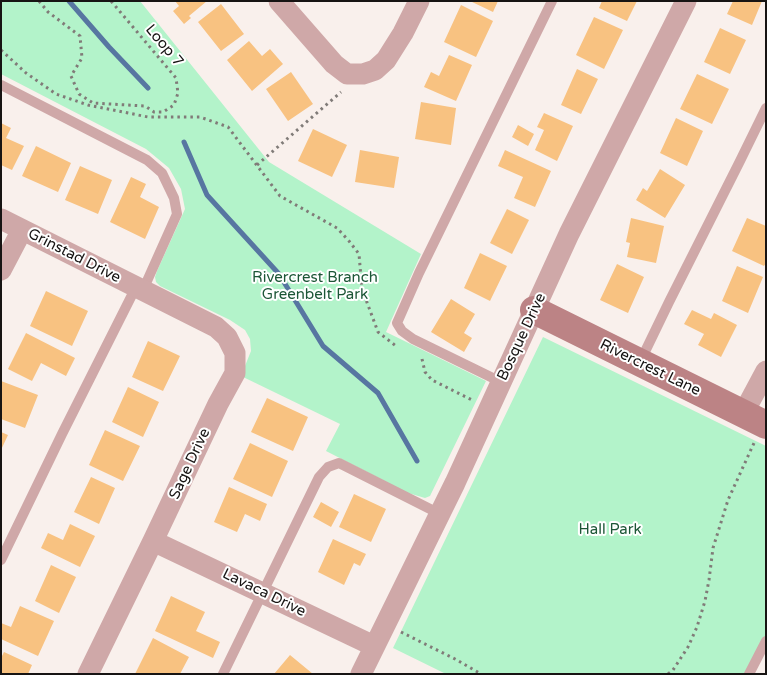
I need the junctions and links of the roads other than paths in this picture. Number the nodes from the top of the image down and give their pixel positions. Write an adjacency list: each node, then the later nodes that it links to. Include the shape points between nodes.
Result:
1 (279, 1): 2 (street, via 334,64 348,74 363,74 375,70 386,60)
2 (418, 1)
3 (552, 1): 14 (lane, via 397,324 413,340)
4 (686, 1): 11 (street, Bosque Drive)
5 (1, 85): 10 (lane, via 147,160 162,172 174,198 177,214)
6 (766, 108): 12 (lane)
7 (1, 219): 8 (street, Grinstad Drive)
8 (22, 230): 9 (street); 10 (street, Grinstad Drive)
9 (1, 270)
10 (142, 290): 17 (street, Sage Drive, via 216,327 227,336 235,354 235,373); 18 (lane, via 67,425)
11 (534, 310): 12 (street, Rivercrest Lane); 14 (street, Bosque Drive)
12 (640, 363): 15 (street, Rivercrest Lane)
13 (766, 371): 15 (street)
14 (501, 382): 16 (street, Bosque Drive)
15 (757, 421)
16 (440, 514): 19 (lane, via 340,463 328,467 319,477); 21 (street, Bosque Drive)
17 (153, 541): 19 (street, Lavaca Drive); 22 (street, Sage Drive)
18 (1, 560)
19 (263, 593): 21 (street, Lavaca Drive); 23 (lane)
20 (766, 641): 25 (lane)
21 (374, 646): 24 (street, Bosque Drive)
22 (88, 674)
23 (223, 674)
24 (361, 674)
25 (749, 674)

